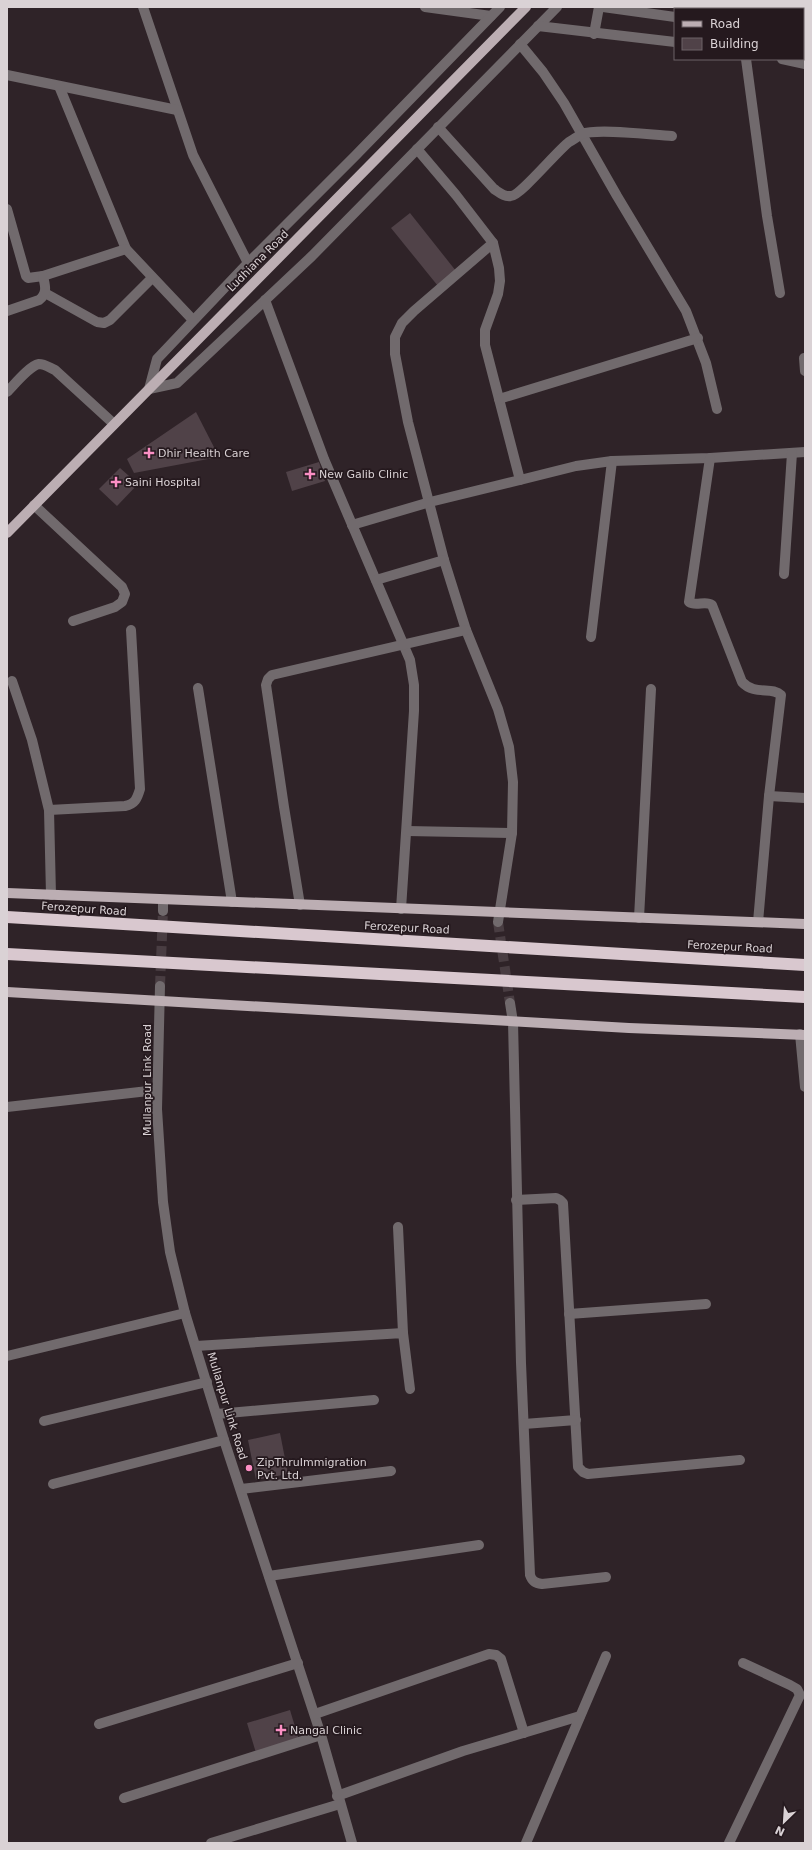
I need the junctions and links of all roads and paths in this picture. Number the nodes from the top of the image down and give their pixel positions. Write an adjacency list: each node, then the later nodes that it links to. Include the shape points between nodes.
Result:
1 (143, 7): 19 (street)
2 (425, 7): 8 (street)
3 (500, 7): 8 (street)
4 (526, 7): 38 (main road, Ludhiana Road)
5 (557, 7): 10 (street)
6 (598, 7): 11 (street)
7 (603, 7): 9 (street)
8 (491, 16): 27 (street)
9 (674, 16)
10 (538, 26): 11 (street); 13 (street)
11 (594, 34): 12 (street)
12 (674, 42)
13 (520, 44): 20 (street); 21 (street, via 543,72)
14 (746, 60): 31 (street)
15 (787, 60): 16 (street)
16 (805, 64)
17 (7, 75): 18 (street)
18 (59, 86): 19 (street); 26 (street)
19 (177, 110): 27 (street, via 193,155)
20 (438, 127): 21 (street, via 494,189 502,195 512,196 521,192 550,159); 23 (street)
21 (582, 134): 22 (street, via 600,132); 35 (street, via 686,311)
22 (672, 136)
23 (417, 149): 25 (street); 32 (street)
24 (7, 209): 28 (street, via 26,276 31,279)
25 (493, 243): 40 (street, via 500,281 485,330 485,345); 48 (street, via 414,311 402,323 395,337 395,354 408,422)
26 (126, 249): 28 (street); 29 (street)
27 (248, 263): 34 (street)
28 (43, 276): 30 (street)
29 (152, 278): 30 (street, via 104,323 97,322); 34 (street)
30 (45, 293): 33 (street, via 39,300)
31 (780, 293)
32 (265, 300): 38 (street, via 177,383); 50 (street, via 306,413)
33 (7, 311)
34 (193, 320): 38 (street, via 157,359)
35 (698, 338): 40 (street); 41 (street)
36 (804, 358): 37 (street)
37 (805, 371)
38 (148, 388): 42 (main road, Ludhiana Road)
39 (7, 392): 42 (street, via 31,368 39,364 47,366)
40 (499, 400): 47 (street)
41 (717, 409)
42 (114, 424): 49 (main road, Ludhiana Road)
43 (805, 452): 44 (street)
44 (792, 453): 45 (street); 53 (street)
45 (710, 458): 46 (street); 63 (street, via 689,602 694,605 712,605 742,682 747,688 781,695)
46 (612, 461): 47 (street, via 576,466); 58 (street)
47 (520, 480): 48 (street)
48 (430, 502): 50 (street); 52 (street)
49 (34, 505): 51 (main road, Ludhiana Road); 55 (street, via 122,587 125,594 122,602 115,607)
50 (352, 526): 54 (street)
51 (7, 533)
52 (444, 560): 54 (street); 57 (street)
53 (784, 574)
54 (376, 580): 59 (street)
55 (73, 621)
56 (131, 630): 65 (street, via 140,789 137,798 132,805 125,806)
57 (466, 630): 59 (street); 67 (street, via 498,709 509,747 513,782)
58 (591, 638)
59 (404, 645): 66 (street, via 410,660 414,685); 72 (street, via 272,675 268,679 266,685)
60 (12, 681): 65 (street, via 32,740)
61 (198, 688): 71 (street)
62 (651, 689): 77 (street)
63 (769, 796): 64 (street); 78 (street)
64 (805, 798)
65 (49, 810): 69 (street)
66 (407, 831): 67 (street); 73 (street)
67 (512, 833): 76 (street)
68 (7, 893): 69 (main road)
69 (51, 895): 70 (main road)
70 (163, 900): 71 (main road); 74 (street)
71 (232, 902): 72 (main road)
72 (300, 905): 73 (main road)
73 (402, 909): 76 (main road)
74 (163, 911)
75 (7, 917): 81 (highway, Ferozepur Road)
76 (498, 917): 77 (main road)
77 (639, 918): 78 (main road)
78 (758, 922): 79 (main road)
79 (805, 924)
80 (7, 954): 84 (highway)
81 (805, 965)
82 (160, 986): 85 (street, Mullanpur Link Road)
83 (7, 992): 85 (main road)
84 (805, 997)
85 (161, 1001): 87 (main road); 90 (street, Mullanpur Link Road)
86 (510, 1003): 87 (street)
87 (513, 1022): 88 (main road); 92 (street)
88 (802, 1035): 89 (street)
89 (805, 1087)
90 (157, 1090): 91 (street); 95 (street, Mullanpur Link Road, via 168,1238)
91 (7, 1106)
92 (516, 1200): 96 (street, via 556,1198 563,1203); 106 (street)
93 (398, 1227): 97 (street)
94 (706, 1304): 96 (street)
95 (185, 1313): 98 (street, Mullanpur Link Road); 99 (street)
96 (569, 1314): 104 (street)
97 (403, 1333): 98 (street); 101 (street)
98 (196, 1346): 100 (street, Mullanpur Link Road)
99 (7, 1356)
100 (207, 1382): 103 (street, Mullanpur Link Road); 105 (street)
101 (410, 1389)
102 (374, 1400): 103 (street)
103 (217, 1414): 107 (street, Mullanpur Link Road)
104 (576, 1420): 106 (street); 108 (street, via 578,1467 588,1474)
105 (44, 1421)
106 (524, 1424): 114 (street, via 532,1580 542,1584)
107 (224, 1440): 110 (street); 111 (street, Mullanpur Link Road)
108 (740, 1460)
109 (391, 1471): 111 (street)
110 (53, 1484)
111 (241, 1489): 113 (street, Mullanpur Link Road)
112 (479, 1545): 113 (street)
113 (269, 1576): 116 (street, Mullanpur Link Road)
114 (606, 1577)
115 (606, 1656): 119 (street)
116 (298, 1663): 118 (street, Mullanpur Link Road); 120 (street)
117 (743, 1663): 128 (street, via 790,1685 797,1689 800,1695)
118 (315, 1714): 121 (street, via 489,1654 501,1659); 122 (street, Mullanpur Link Road)
119 (580, 1716): 121 (street); 127 (street)
120 (99, 1724)
121 (524, 1733): 124 (street, via 462,1751)
122 (321, 1735): 123 (street); 124 (street, Mullanpur Link Road)
123 (124, 1798)
124 (338, 1800): 125 (street); 126 (street, Mullanpur Link Road)
125 (211, 1843)
126 (352, 1843)
127 (526, 1843)
128 (729, 1843)

